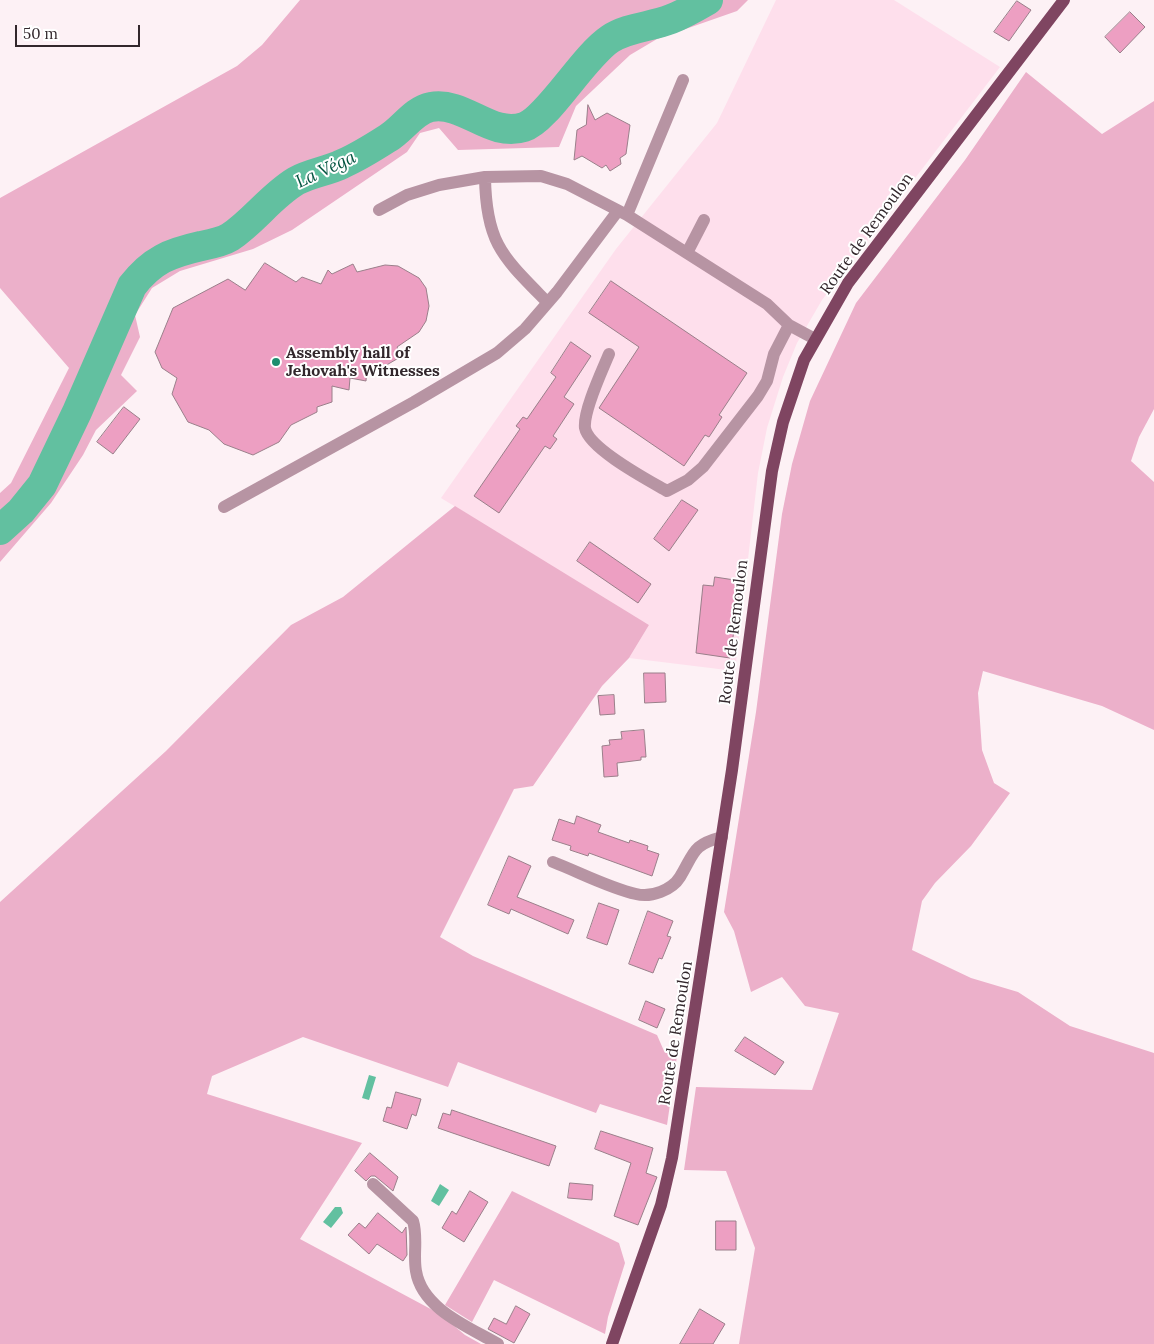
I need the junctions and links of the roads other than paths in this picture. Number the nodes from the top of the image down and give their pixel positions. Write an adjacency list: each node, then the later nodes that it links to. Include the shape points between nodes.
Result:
1 (1064, 0): 10 (main road, Route de Remoulon, via 848,283)
2 (682, 80): 5 (lane)
3 (485, 178): 4 (lane, via 422,189); 5 (lane, via 541,176 567,184); 8 (lane, via 486,207 494,237 507,260)
4 (379, 210)
5 (622, 214): 7 (lane); 8 (lane)
6 (704, 220): 7 (lane)
7 (687, 253): 9 (lane, via 767,304)
8 (547, 302): 12 (lane, via 525,329 475,368)
9 (789, 325): 10 (lane); 11 (lane, via 758,396 703,467 667,491 617,462 592,440 586,428 590,400)
10 (815, 339): 13 (main road, Route de Remoulon, via 804,360 783,422 772,470)
11 (609, 354)
12 (224, 508)
13 (722, 837): 14 (lane, via 703,842 677,882 654,894 637,894); 17 (main road, Route de Remoulon, via 672,1158 661,1205)
14 (553, 862)
15 (373, 1184): 16 (lane, via 413,1221 416,1271 428,1296 446,1314)
16 (498, 1344)
17 (612, 1344)

